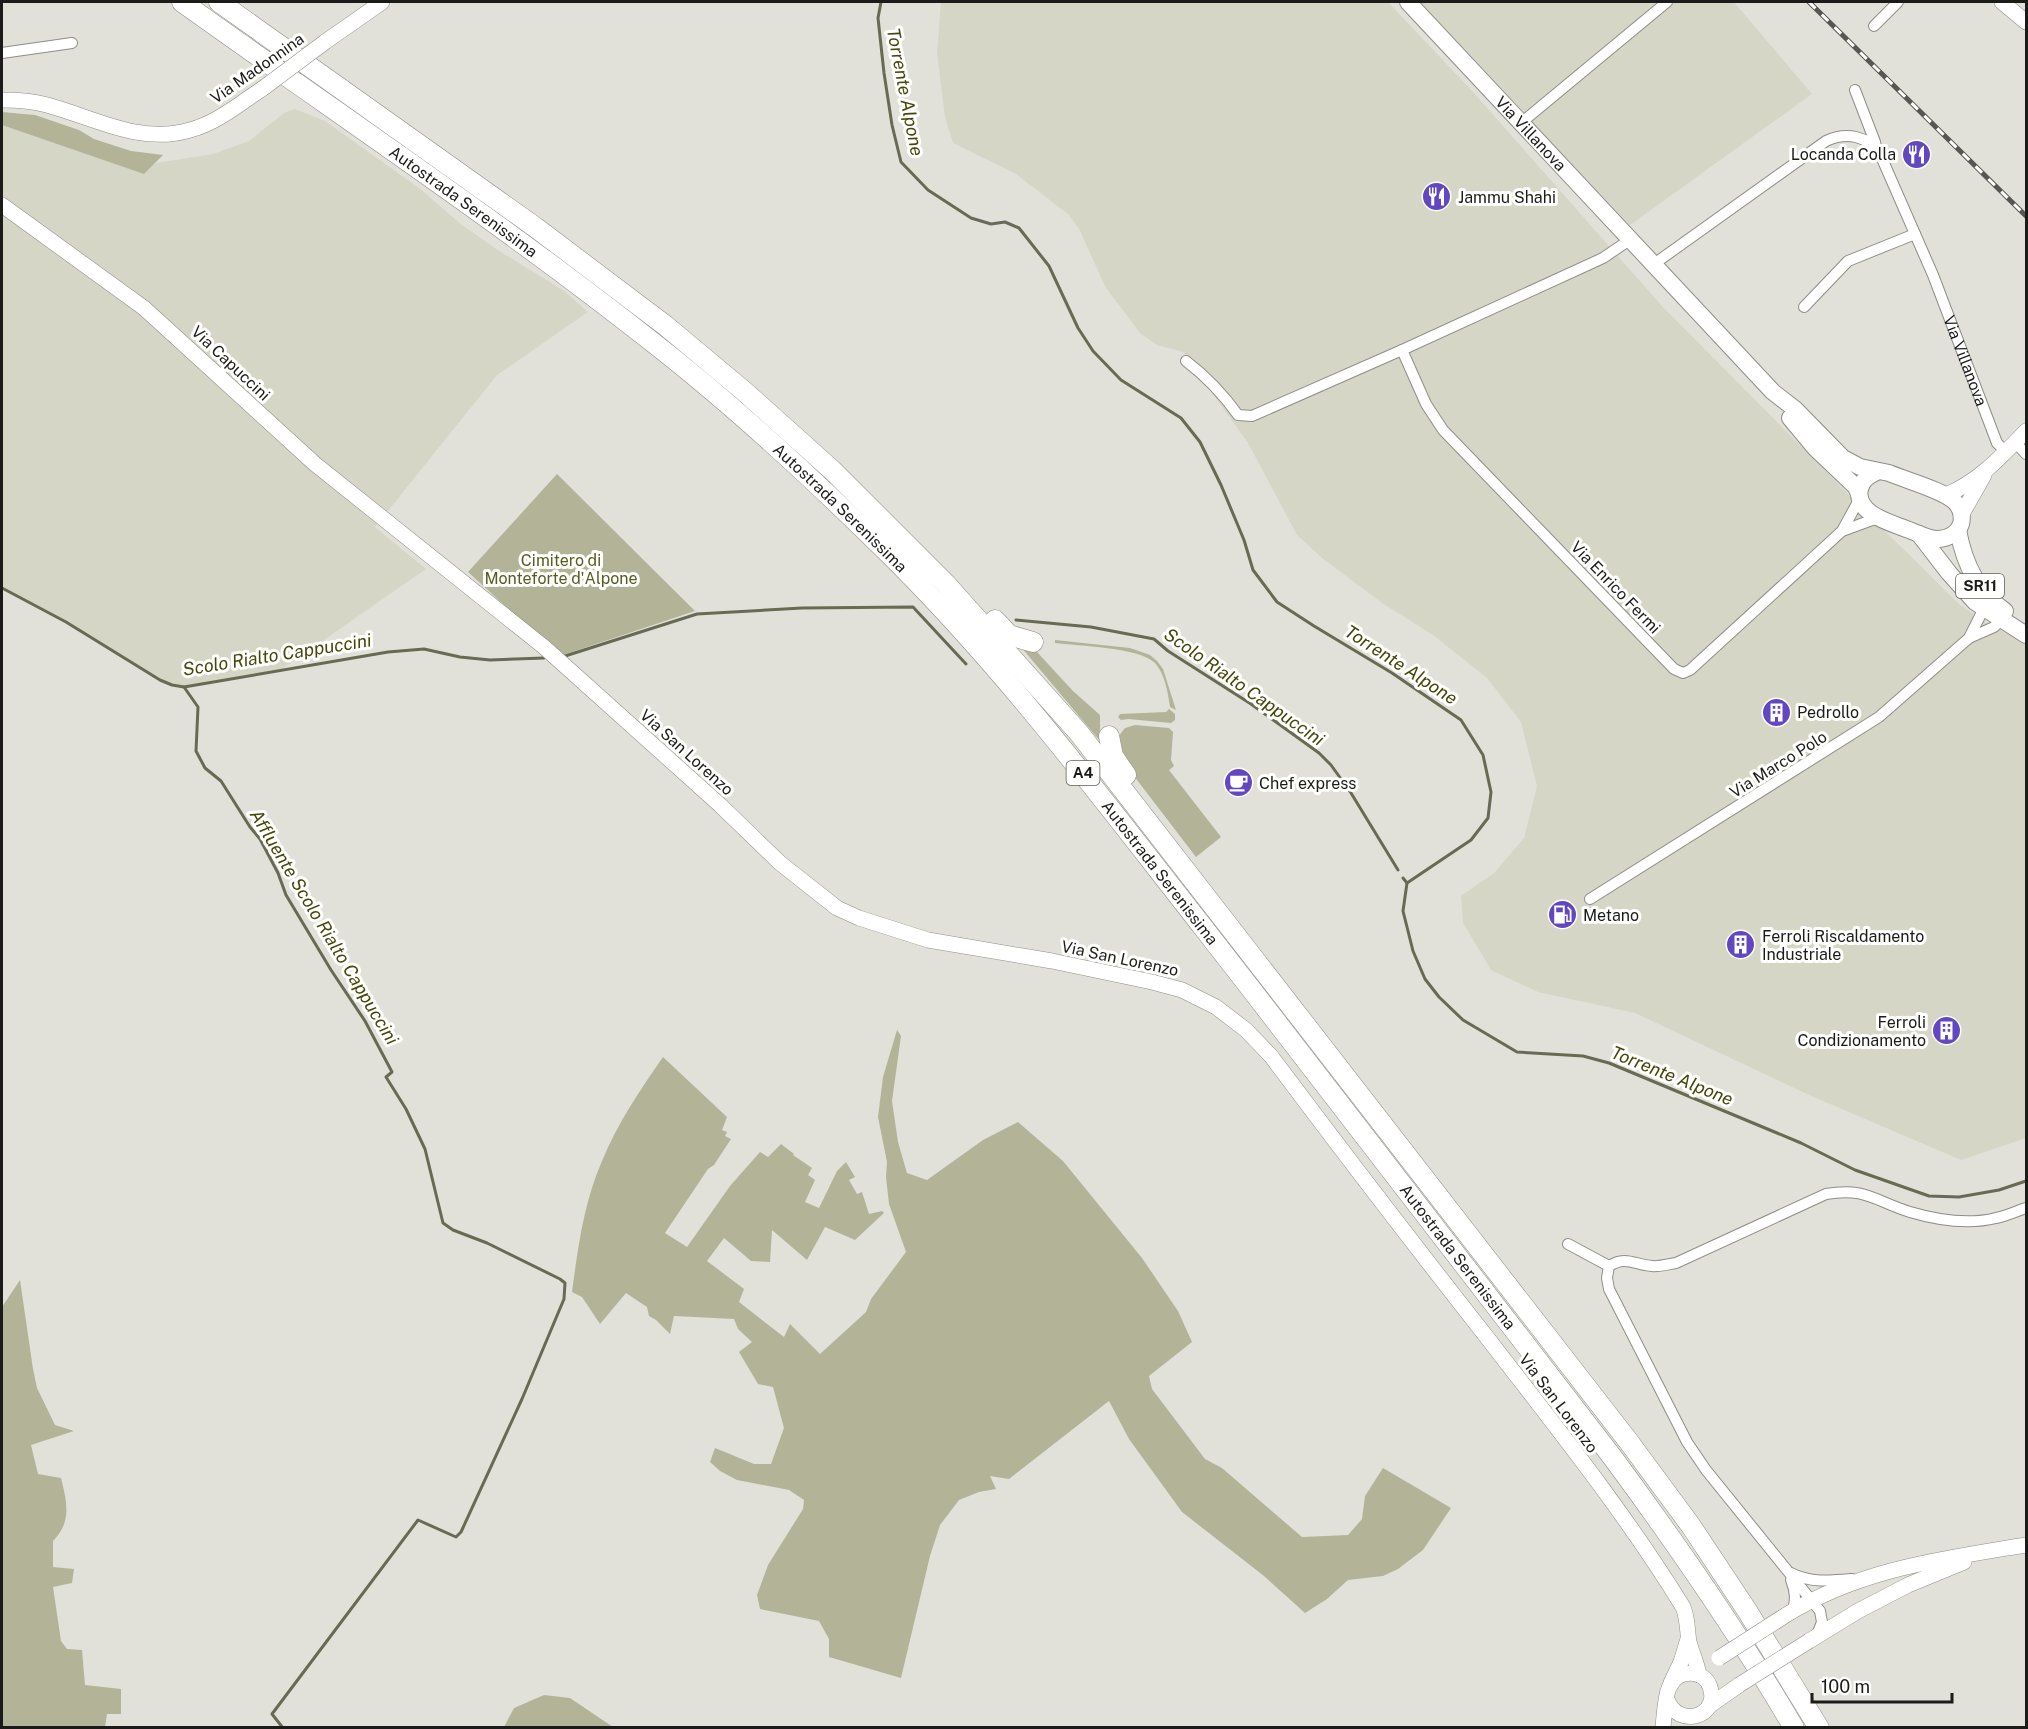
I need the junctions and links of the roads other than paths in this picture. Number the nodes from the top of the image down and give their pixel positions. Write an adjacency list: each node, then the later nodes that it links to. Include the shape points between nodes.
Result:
1 (182, 2): 61 (highway, Autostrada Serenissima / A4, via 496,225 655,344 817,485 938,604 1088,779 1606,1449 1723,1613)
2 (219, 2): 36 (highway, Autostrada Serenissima / A4, via 536,227 666,326 832,470)
3 (382, 2): 13 (street, Via Madonnina, bridge, via 262,89 220,117 191,130 167,135 134,133 45,104)
4 (1408, 2): 14 (main road, Via Villanova)
5 (1666, 2): 14 (street)
6 (1898, 2): 9 (street)
7 (2002, 2): 8 (street)
8 (2026, 22)
9 (1875, 26)
10 (72, 43): 11 (street)
11 (2, 53)
12 (1855, 90): 15 (street, Via Villanova)
13 (5, 100)
14 (1521, 123): 18 (main road, Via Villanova)
15 (1876, 147): 17 (street, Via Villanova); 19 (street, via 1850,135 1826,141)
16 (2, 205): 35 (street, Via Capuccini, via 144,308 315,464)
17 (1915, 234): 20 (street, via 1848,261); 25 (street, Via Villanova, via 1997,443)
18 (1631, 239): 19 (main road, Via Villanova); 21 (street, via 1603,258)
19 (1654, 264): 23 (main road, Via Villanova)
20 (1804, 307)
21 (1402, 350): 22 (street, via 1252,416 1238,415 1222,393); 33 (street, Via Enrico Fermi, via 1426,404 1443,429 1678,672 1690,670)
22 (1186, 361)
23 (1773, 392): 27 (main road, Via Villanova, via 1842,458); 30 (main road, Via Villanova, via 1815,448 1849,479)
24 (2026, 431): 25 (street)
25 (2011, 447): 26 (street, Via Villanova); 28 (street)
26 (2026, 454)
27 (1879, 471): 29 (main road, Via Villanova); 30 (main road, via 1864,481)
28 (1986, 472): 29 (street); 32 (street)
29 (1946, 495): 32 (main road, via 1955,501)
30 (1860, 496): 31 (main road, Via Villanova, via 1866,510); 33 (street, Via Enrico Fermi)
31 (1882, 519): 33 (street, Via Enrico Fermi); 34 (main road)
32 (1960, 522): 34 (main road, via 1953,535 1939,539); 39 (main road, SR11, via 1965,561 1971,573 1997,605)
33 (1842, 531)
34 (1919, 534): 37 (main road, SR11)
35 (429, 555): 56 (street, Via San Lorenzo, via 544,647 780,862 837,908 928,940 1052,961 1182,990 1216,1007 1246,1030 1271,1056 1606,1495 1683,1607)
36 (946, 584): 42 (highway, via 1009,635); 44 (highway, Autostrada Serenissima / A4, via 1079,733)
37 (1984, 608): 38 (main road, SR11); 41 (street, Via Marco Polo)
38 (2001, 620): 40 (main road, SR11); 41 (street, Via Marco Polo)
39 (2026, 623)
40 (2026, 635)
41 (1969, 638): 45 (street, Via Marco Polo, via 1866,726)
42 (1033, 642)
43 (1109, 736): 44 (highway, via 1116,762 1150,810)
44 (1169, 850): 62 (highway, Autostrada Serenissima / A4, via 1671,1498 1748,1612)
45 (1590, 899)
46 (2026, 1208): 48 (street, via 1995,1218 1957,1221 1907,1211 1860,1192 1843,1191 1826,1194 1676,1263 1652,1266 1617,1260)
47 (1568, 1244): 48 (street)
48 (1609, 1266): 51 (street, via 1609,1289 1687,1442)
49 (2026, 1545): 50 (street)
50 (1992, 1551): 52 (street); 55 (street, via 1908,1586)
51 (1788, 1572): 52 (street, via 1803,1580); 53 (street); 54 (street, via 1795,1592 1795,1605)
52 (1867, 1577): 53 (street)
53 (1811, 1600): 54 (street); 55 (street, via 1820,1611 1822,1622)
54 (1789, 1613): 57 (street, bridge)
55 (1813, 1638): 59 (street, bridge, via 1739,1684)
56 (1688, 1639): 57 (street, Via San Lorenzo); 58 (street, Via San Lorenzo)
57 (1706, 1666): 58 (street, via 1674,1679); 59 (street, Via San Lorenzo, via 1704,1678 1711,1688 1712,1701)
58 (1669, 1691): 59 (street, via 1673,1711 1684,1718); 60 (street, Via San Lorenzo)
59 (1700, 1717)
60 (1664, 1728)
61 (1794, 1728)
62 (1819, 1728)

